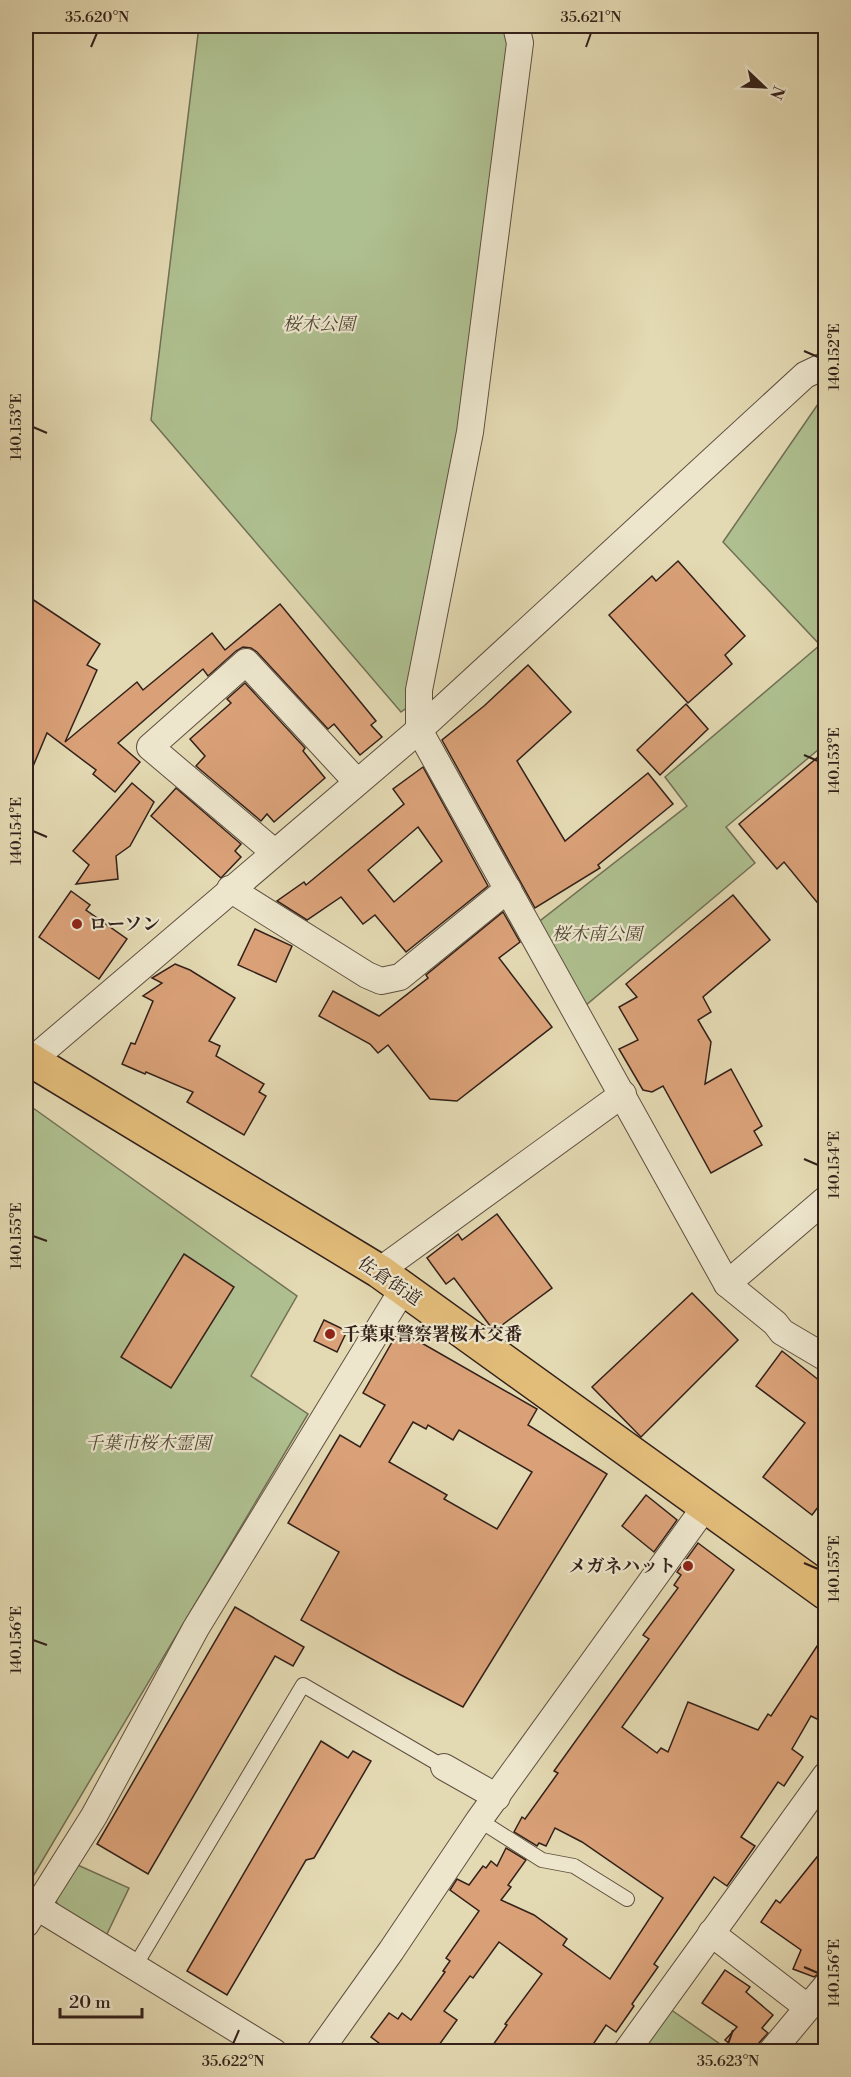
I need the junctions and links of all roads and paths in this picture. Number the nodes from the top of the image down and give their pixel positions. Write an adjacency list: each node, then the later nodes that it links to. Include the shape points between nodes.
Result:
1 (516, 26): 3 (street, via 520,43 470,432 419,690)
2 (825, 365): 3 (street, via 805,375)
3 (420, 730): 4 (street); 7 (street)
4 (357, 782): 5 (street); 5 (street, via 246,662 150,747)
5 (274, 852): 6 (street)
6 (230, 889): 7 (street, via 381,981 400,977); 8 (street)
7 (508, 889): 9 (street)
8 (28, 1059): 11 (highway, 佐倉街道)
9 (623, 1094): 11 (street); 12 (street)
10 (825, 1199): 12 (street)
11 (391, 1280): 14 (highway, 佐倉街道); 21 (street, via 94,1816)
12 (727, 1284): 13 (street, via 782,1332)
13 (825, 1358)
14 (705, 1507): 15 (highway, 佐倉街道); 18 (street)
15 (825, 1593)
16 (444, 1767): 18 (street); 23 (lane, via 303,1685)
17 (825, 1776): 22 (street)
18 (497, 1797): 19 (street)
19 (479, 1820): 20 (lane, via 543,1860 574,1866); 27 (street)
20 (627, 1899)
21 (31, 1916): 23 (street)
22 (711, 1933): 25 (street); 28 (street)
23 (135, 1966): 26 (street)
24 (825, 1986): 25 (street)
25 (807, 2007): 29 (street)
26 (274, 2052)
27 (319, 2052)
28 (626, 2052)
29 (771, 2052)

